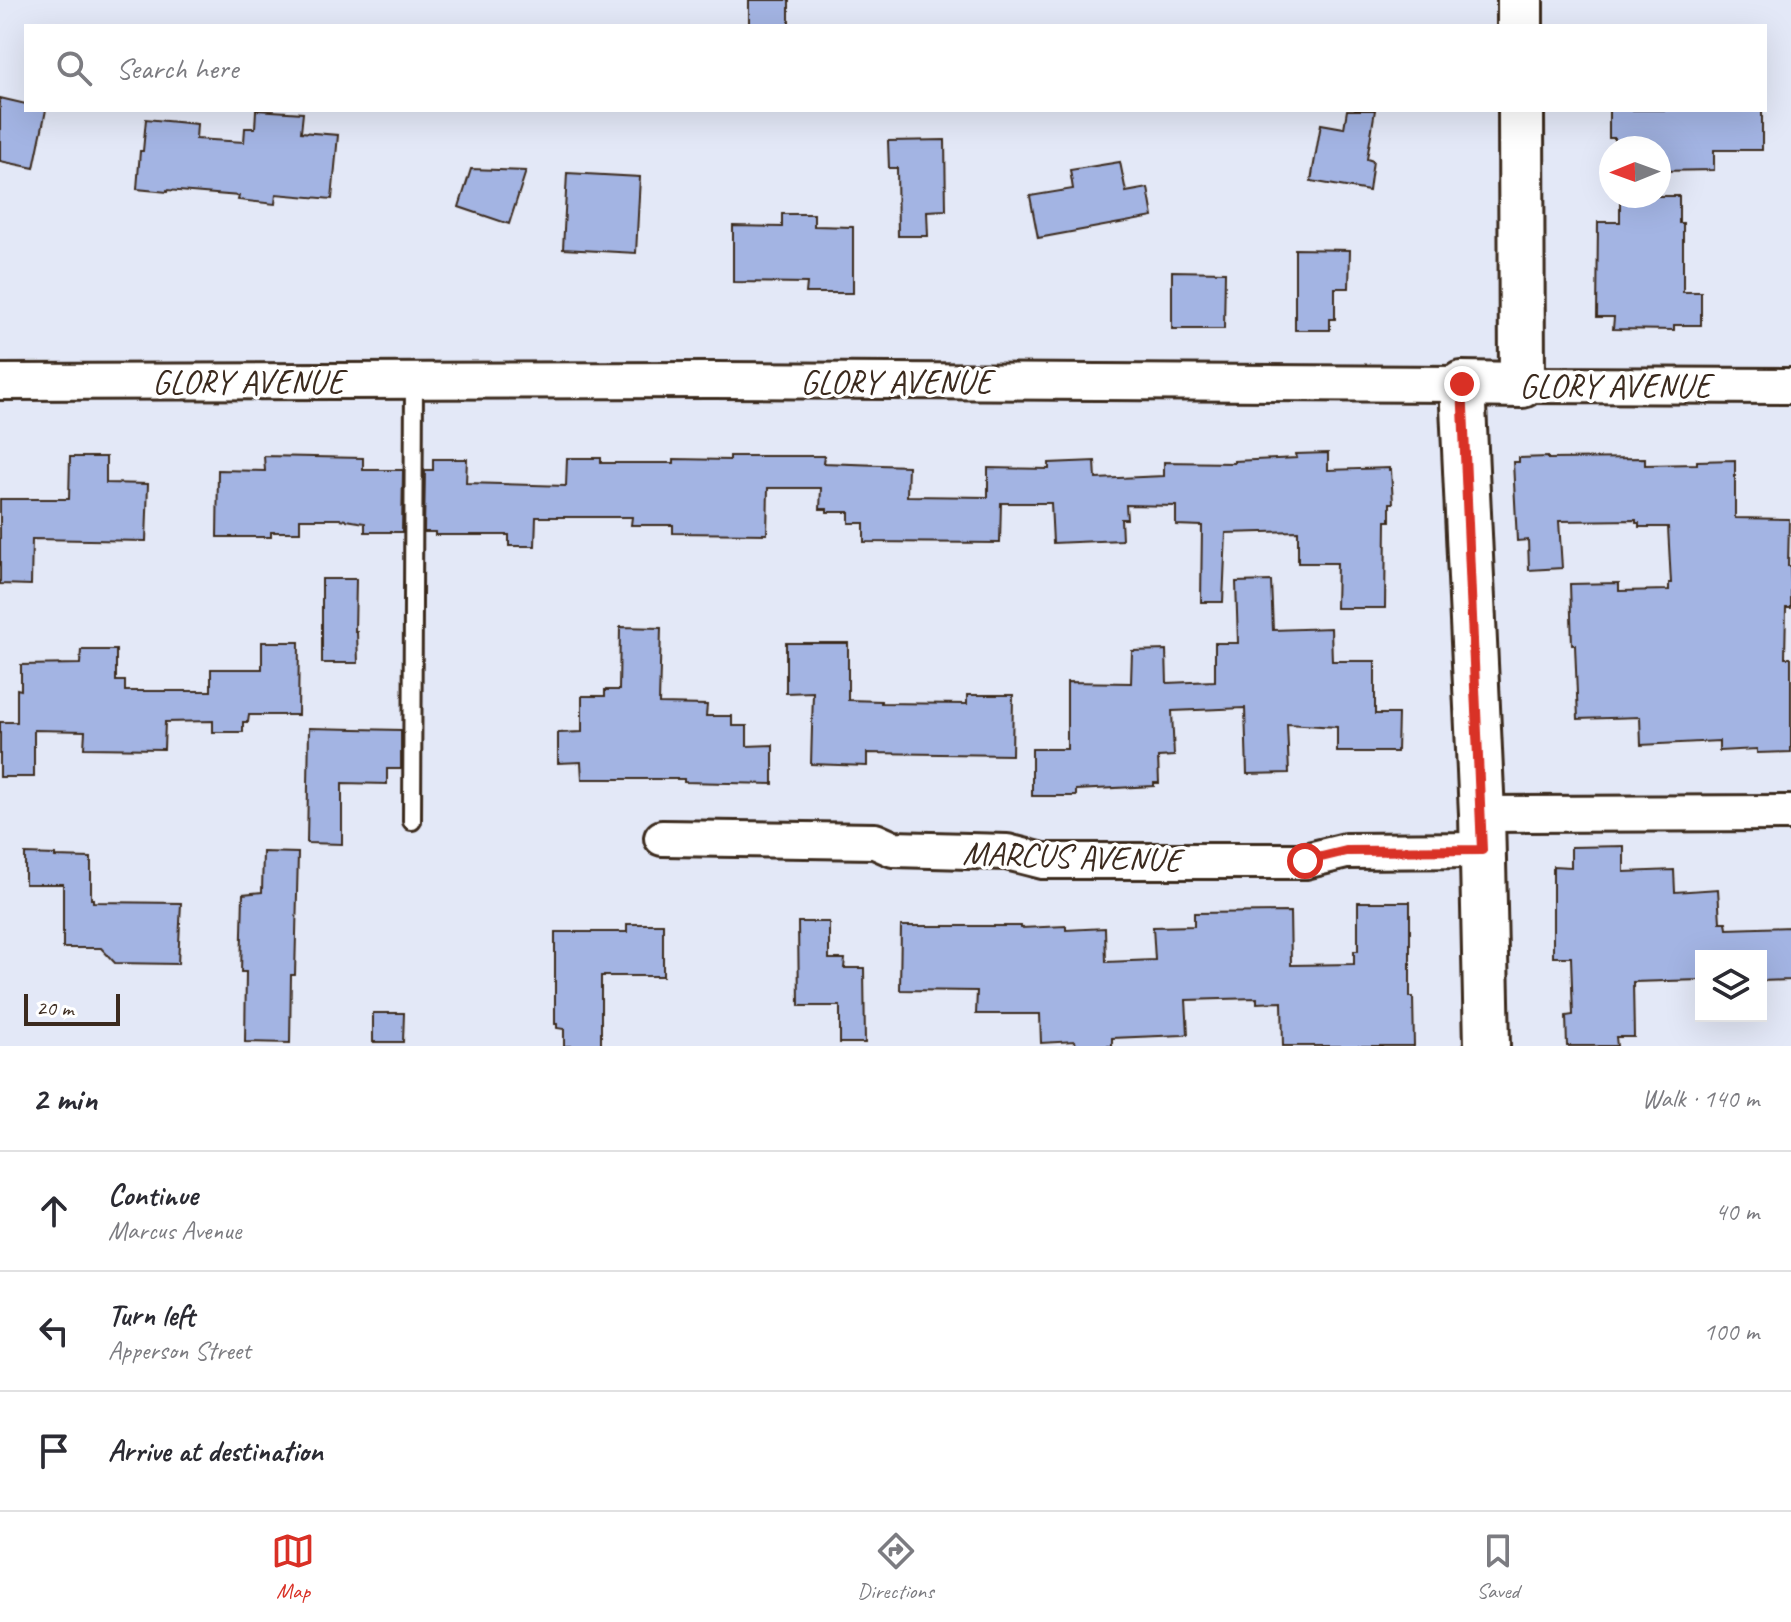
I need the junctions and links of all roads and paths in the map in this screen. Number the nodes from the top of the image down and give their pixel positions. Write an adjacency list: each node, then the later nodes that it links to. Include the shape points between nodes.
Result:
1 (1520, 0): 2 (street)
2 (1520, 24)
3 (1521, 112): 7 (street)
4 (414, 381): 5 (street, GLORY AVENUE); 6 (street, GLORY AVENUE); 10 (lane)
5 (0, 382)
6 (1462, 384): 7 (street, GLORY AVENUE); 11 (street)
7 (1522, 385): 8 (street, GLORY AVENUE)
8 (1791, 386)
9 (1791, 813): 11 (street, MARCUS AVENUE)
10 (412, 821)
11 (1482, 832): 12 (street, MARCUS AVENUE, via 1305,861 1043,861 1007,852 893,849 875,841); 13 (street)
12 (662, 838)
13 (1487, 1046)

